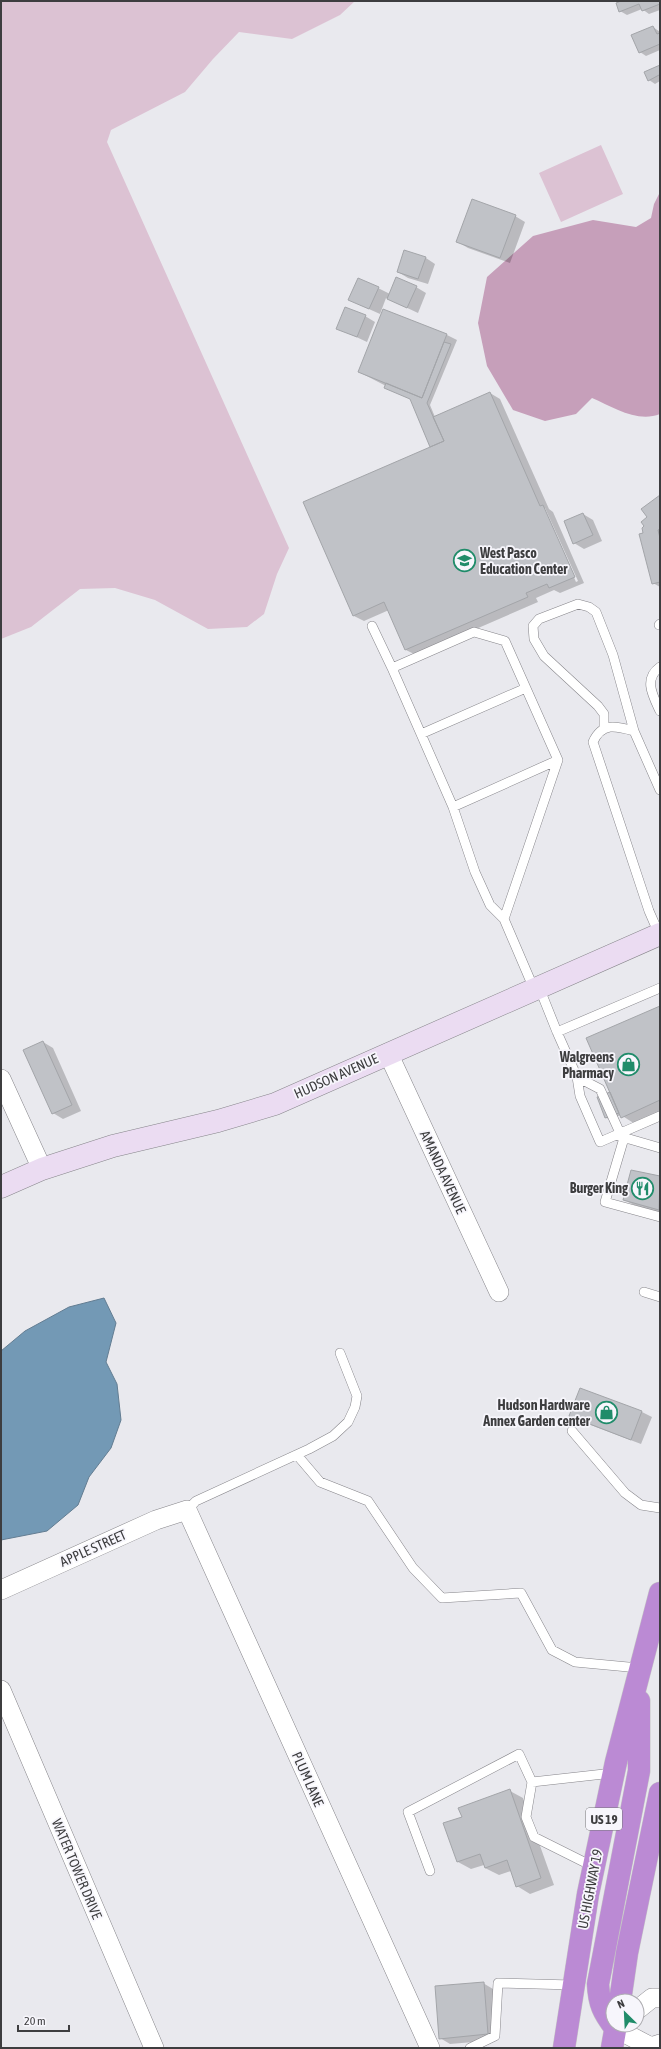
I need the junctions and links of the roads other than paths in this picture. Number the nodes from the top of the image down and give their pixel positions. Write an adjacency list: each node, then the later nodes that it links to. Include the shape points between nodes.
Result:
1 (372, 626): 3 (lane)
2 (660, 667): 5 (lane, via 650,680 650,689)
3 (392, 668): 4 (lane, via 474,632 505,641); 8 (lane)
4 (526, 688): 8 (lane); 9 (lane)
5 (660, 711)
6 (604, 728): 7 (lane); 7 (lane, via 604,714 598,706 544,656 534,639 533,626 539,620 578,604 596,612 613,655); 13 (lane, via 597,733 594,742 649,911)
7 (634, 731): 10 (lane)
8 (421, 734): 11 (lane)
9 (558, 760): 11 (lane); 12 (lane)
10 (660, 790)
11 (454, 807): 12 (lane, via 490,905)
12 (504, 919): 14 (lane)
13 (660, 934): 14 (street, HUDSON AVENUE)
14 (536, 988): 16 (lane); 17 (street, HUDSON AVENUE)
15 (660, 988): 16 (lane)
16 (557, 1032): 18 (lane)
17 (388, 1053): 23 (street, HUDSON AVENUE, via 275,1104 218,1121 113,1146); 26 (street, AMANDA AVENUE)
18 (577, 1077): 21 (lane, via 600,1089); 21 (lane, via 580,1096 600,1142)
19 (1, 1079): 23 (street)
20 (660, 1116): 21 (lane)
21 (620, 1135): 22 (lane); 25 (lane, via 605,1202)
22 (660, 1148)
23 (42, 1169): 24 (street, HUDSON AVENUE)
24 (1, 1187)
25 (660, 1218)
26 (499, 1292)
27 (644, 1292): 28 (lane)
28 (660, 1297)
29 (340, 1353): 31 (lane, via 357,1396 355,1407 348,1422 333,1436)
30 (572, 1431): 32 (lane, via 625,1493 641,1505)
31 (297, 1455): 33 (lane, via 196,1501); 36 (lane, via 320,1482 368,1501 413,1568 442,1598 521,1593 552,1650 575,1662)
32 (660, 1508)
33 (187, 1510): 34 (street, APPLE STREET, via 156,1520); 52 (street, PLUM LANE)
34 (1, 1590)
35 (660, 1593): 36 (highway, US HIGHWAY 19 / US 19)
36 (639, 1668): 38 (highway, US HIGHWAY 19 / US 19); 48 (highway, via 639,1771 598,1984)
37 (1, 1690): 51 (street, WATER TOWER DRIVE)
38 (613, 1774): 39 (lane); 42 (highway, US HIGHWAY 19 / US 19)
39 (532, 1782): 42 (lane, via 526,1817 534,1837); 43 (lane, via 519,1754 408,1812)
40 (660, 1793): 41 (highway)
41 (657, 1823): 45 (highway, via 627,1953)
42 (594, 1867): 44 (highway, US HIGHWAY 19 / US 19)
43 (430, 1871)
44 (573, 1985): 53 (lane, via 498,1983 495,2036); 54 (highway, US HIGHWAY 19 / US 19)
45 (621, 1993)
46 (660, 1998): 47 (street, via 652,1998)
47 (645, 2004)
48 (605, 2015)
49 (620, 2033): 50 (street, via 651,2047)
50 (660, 2044)
51 (154, 2048)
52 (430, 2048)
53 (470, 2048)
54 (564, 2048)

